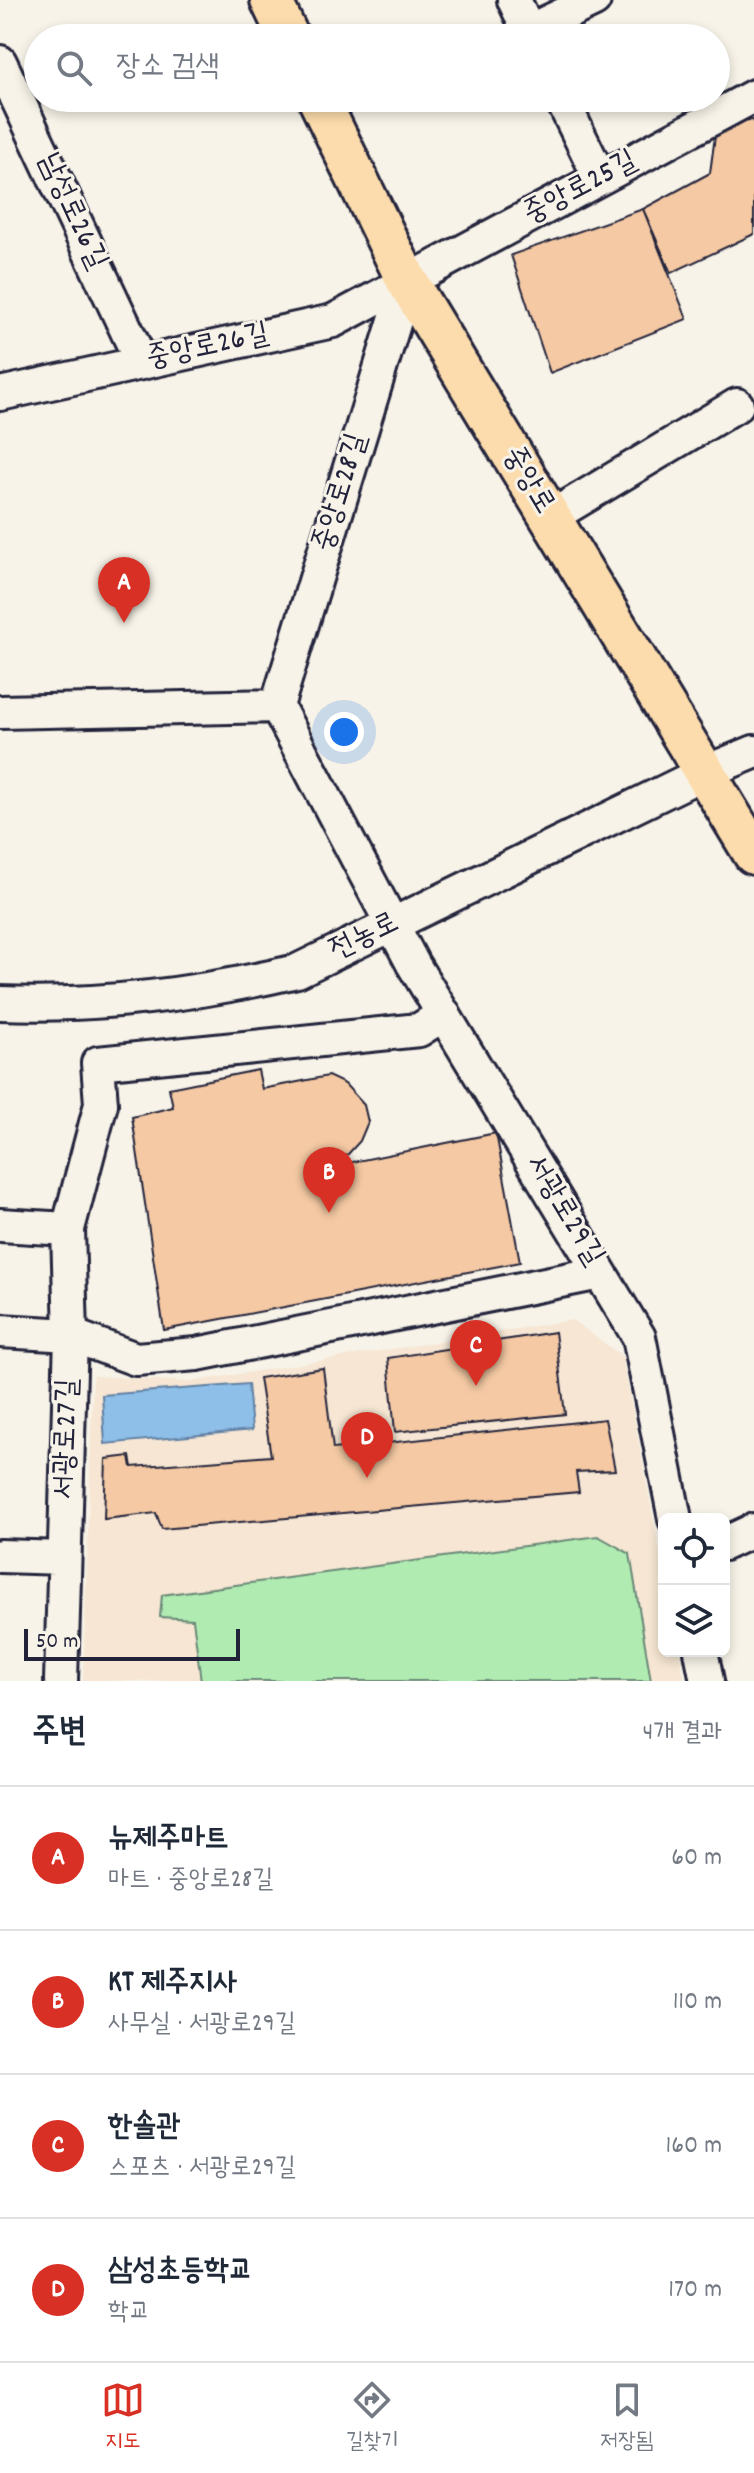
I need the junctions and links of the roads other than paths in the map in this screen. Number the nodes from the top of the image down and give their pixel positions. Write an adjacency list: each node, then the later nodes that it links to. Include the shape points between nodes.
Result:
1 (271, 0): 4 (main road)
2 (514, 0): 5 (street)
3 (594, 0): 6 (street)
4 (282, 24)
5 (525, 24)
6 (550, 24)
7 (0, 62): 9 (street, 남성로26길)
8 (754, 96): 10 (street, 중앙로25길)
9 (9, 102): 16 (street, 남성로26길)
10 (730, 109)
11 (325, 112): 15 (main road, 중앙로)
12 (568, 112): 14 (street)
13 (724, 112): 14 (street, 중앙로25길)
14 (600, 178): 15 (street, 중앙로25길)
15 (407, 281): 16 (street, 중앙로26길, via 333,321); 19 (main road, 중앙로); 20 (street, 중앙로28길)
16 (142, 363): 17 (street, 중앙로26길)
17 (0, 394)
18 (737, 405): 19 (street)
19 (549, 518): 23 (main road, 중앙로)
20 (277, 706): 21 (street); 25 (street)
21 (0, 712)
22 (754, 752): 23 (street, 전농로)
23 (703, 773): 24 (main road, 중앙로); 25 (street, 전농로)
24 (754, 854)
25 (395, 924): 26 (street, 전농로, via 297,971 226,988 68,1006); 27 (street, 서광로29길)
26 (0, 1003)
27 (444, 1014): 29 (street, 서광로27길, via 419,1030 98,1063 101,1104); 30 (street, 서광로29길)
28 (0, 1225): 29 (street)
29 (68, 1229): 32 (street, 서광로27길)
30 (600, 1273): 32 (street, via 197,1354 136,1359); 33 (street, 서광로29길, via 639,1337)
31 (0, 1331): 32 (street)
32 (71, 1335): 37 (street, 서광로27길)
33 (674, 1513)
34 (754, 1530): 35 (street)
35 (730, 1541)
36 (0, 1556): 37 (street)
37 (64, 1558): 39 (street, 서광로27길)
38 (702, 1657): 40 (street)
39 (61, 1681)
40 (707, 1681)

